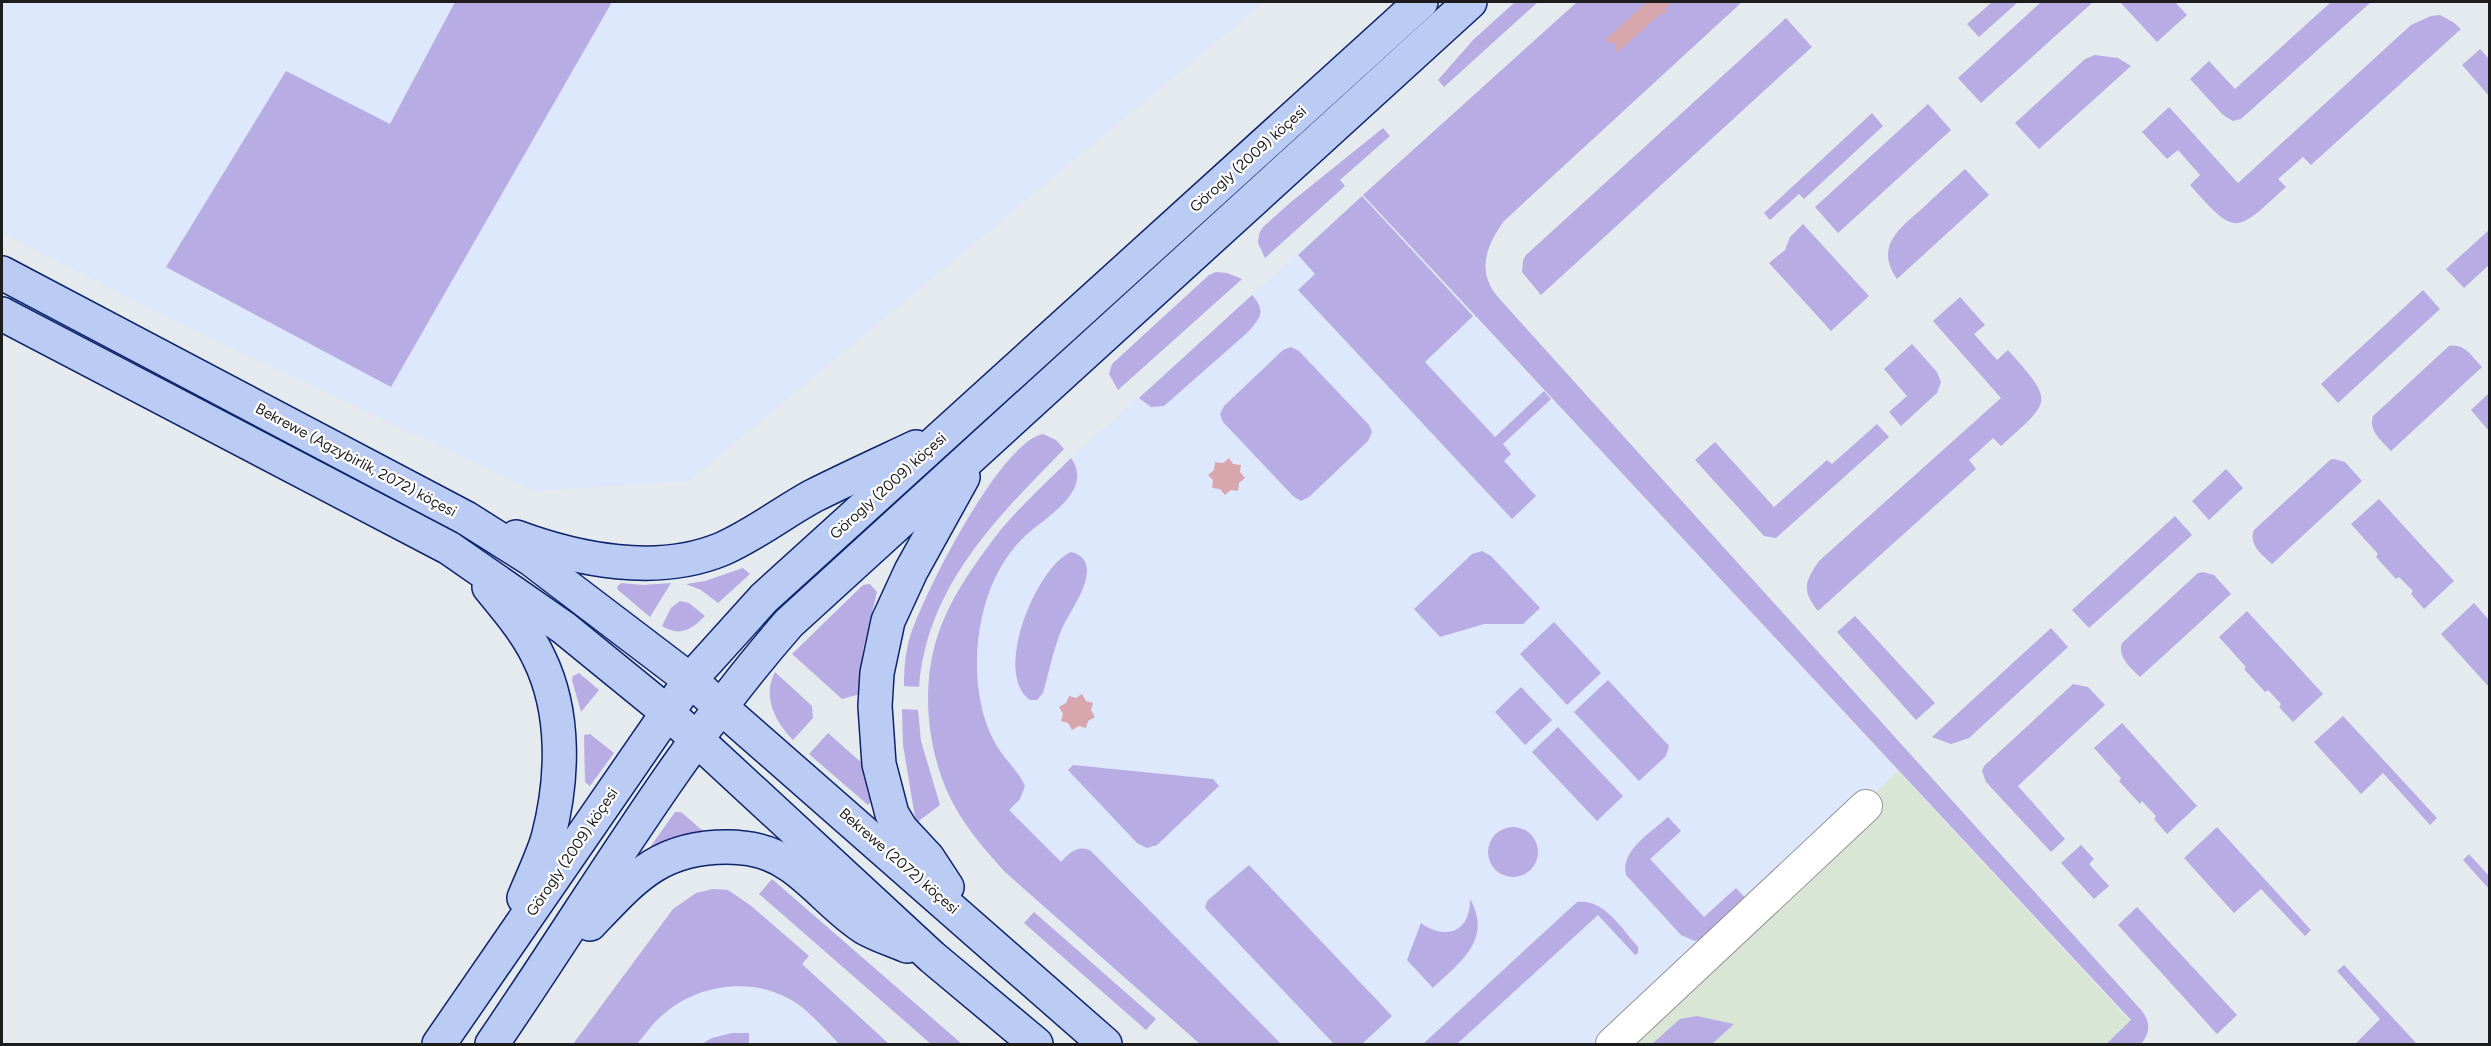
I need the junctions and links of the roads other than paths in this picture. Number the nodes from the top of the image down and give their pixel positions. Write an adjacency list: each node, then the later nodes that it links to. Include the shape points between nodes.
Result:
1 (1421, 2): 5 (main road, Görogly (2009) köçesi)
2 (1470, 2): 6 (main road)
3 (2, 273): 7 (main road, Bekrewe (Agzybirlik, 2072) köçesi)
4 (2, 314): 8 (main road)
5 (950, 430): 7 (main road, via 811,497 719,550 677,560 598,560 529,542); 9 (main road, Görogly (2009) köçesi, via 764,598)
6 (977, 452): 10 (main road, via 789,623); 14 (main road, via 910,571 888,621 877,673 875,706 879,764 892,814 928,858)
7 (466, 518): 9 (main road, Bekrewe (Agzybirlik, 2072) köçesi, via 531,559)
8 (449, 548): 11 (main road, via 564,628); 15 (main road, via 489,586 531,642 548,683 558,729 560,762 547,840)
9 (690, 680): 10 (main road, Bekrewe (2072) köçesi); 11 (main road, Görogly (2009) köçesi)
10 (722, 706): 12 (main road); 14 (main road, Bekrewe (2072) köçesi)
11 (667, 712): 12 (main road); 15 (main road, Görogly (2009) köçesi)
12 (697, 738): 16 (main road); 17 (main road)
13 (1866, 806): 22 (street)
14 (973, 926): 21 (main road, Bekrewe (2072) köçesi)
15 (501, 956): 18 (main road, Görogly (2009) köçesi)
16 (932, 957): 17 (main road, via 865,927 777,857 744,847 705,846 660,860 632,880); 20 (main road)
17 (537, 979): 19 (main road)
18 (439, 1044)
19 (492, 1044)
20 (1036, 1044)
21 (1106, 1044)
22 (1612, 1044)

